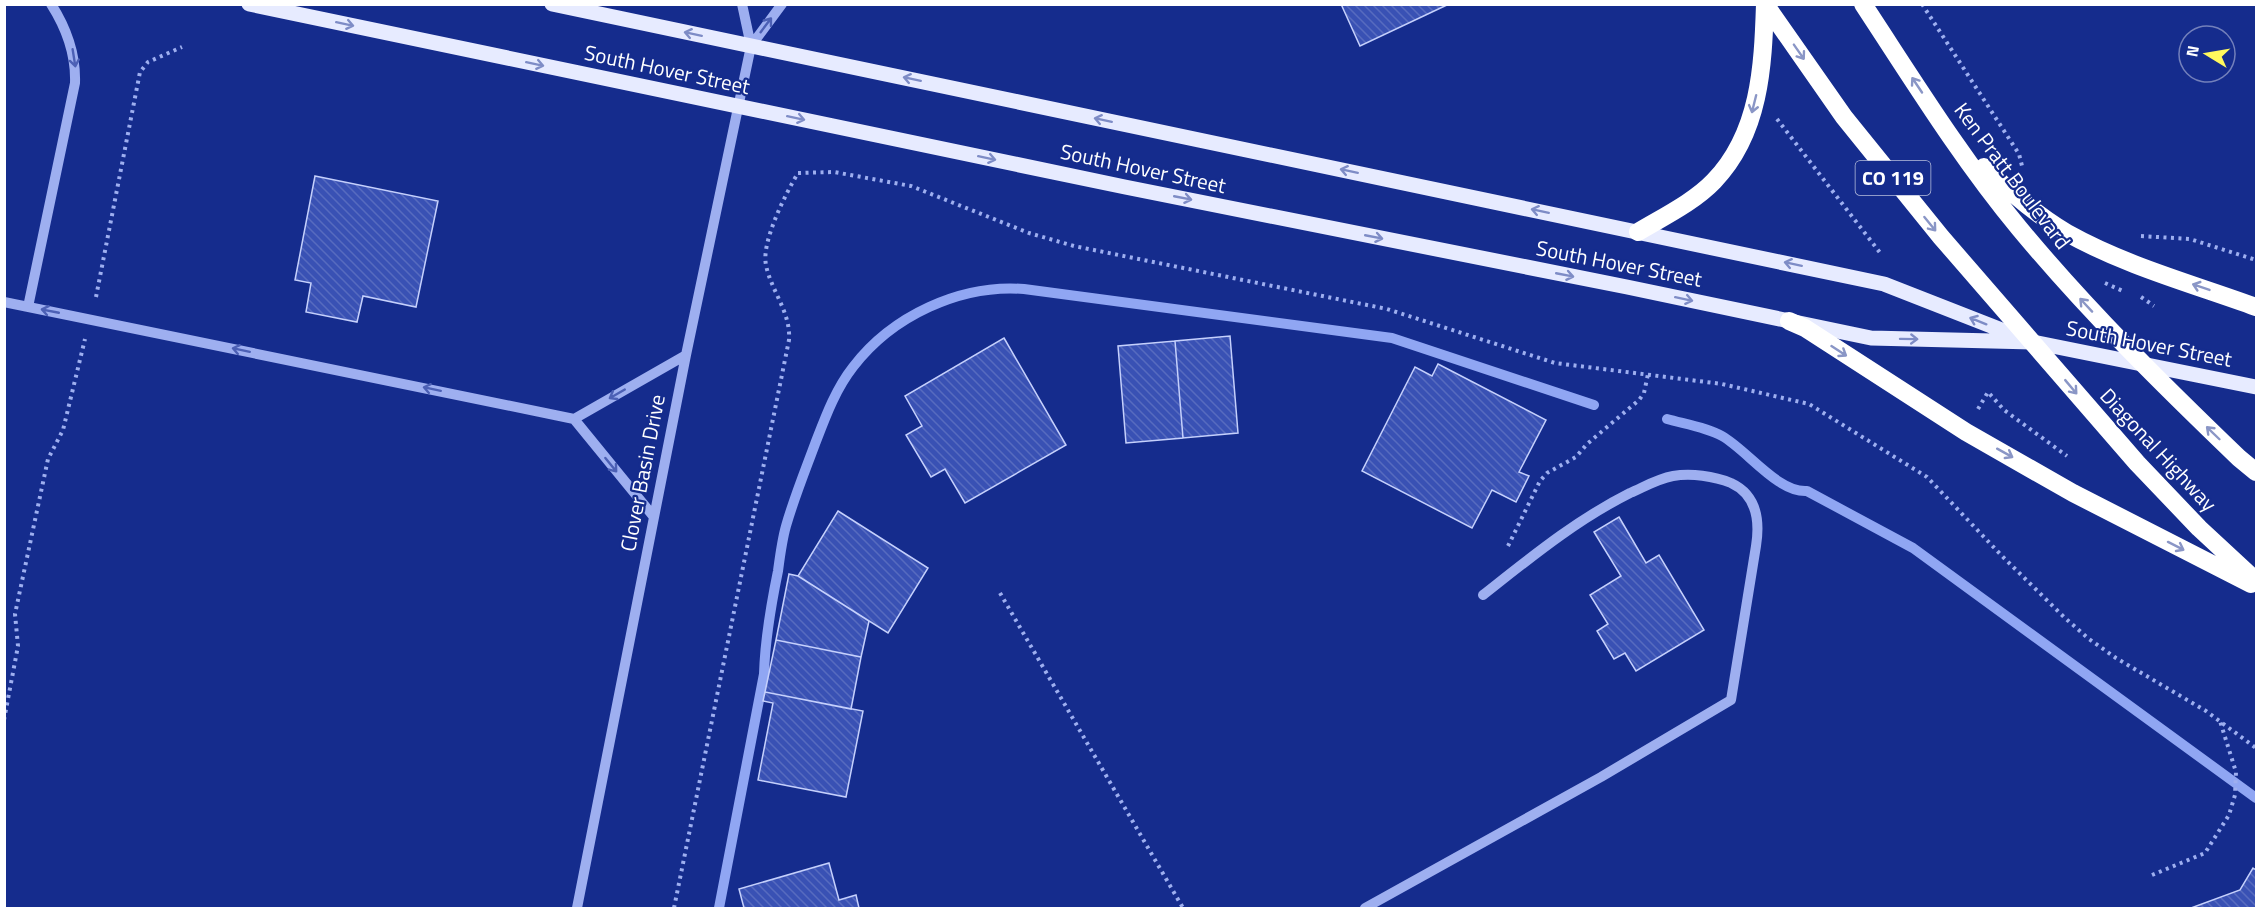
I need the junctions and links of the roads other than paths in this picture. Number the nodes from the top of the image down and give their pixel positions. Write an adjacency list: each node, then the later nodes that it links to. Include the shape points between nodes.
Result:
1 (51, 4): 13 (street, one-way to 13, via 72,49 75,83)
2 (249, 4): 9 (main road, South Hover Street, one-way to 9)
3 (552, 4): 8 (main road, South Hover Street, one-way to 3)
4 (742, 4): 8 (street, Clover Basin Drive)
5 (782, 4): 8 (street, Clover Basin Drive, one-way to 5)
6 (1765, 4): 11 (highway, one-way to 11, via 1763,61 1755,104 1734,157 1713,182); 16 (highway, CO 119, one-way to 16, via 1844,117)
7 (1863, 4): 10 (highway, Ken Pratt Boulevard / CO 119, one-way to 7)
8 (751, 46): 9 (street, Clover Basin Drive); 11 (main road, South Hover Street, one-way to 8)
9 (738, 106): 15 (main road, South Hover Street, one-way to 15); 17 (street, Clover Basin Drive)
10 (1949, 134): 14 (highway, one-way to 10, via 2138,265 2065,232 2026,205); 18 (highway, Ken Pratt Boulevard / CO 119, one-way to 10, via 2018,226)
11 (1638, 232): 16 (main road, South Hover Street, one-way to 11, via 1884,284)
12 (4, 302): 13 (street)
13 (28, 307): 20 (street, one-way to 13)
14 (2256, 307)
15 (1789, 321): 16 (main road, South Hover Street, one-way to 16, via 1871,338); 24 (highway, one-way to 24, via 1966,432 2073,493)
16 (2033, 342): 18 (main road, South Hover Street); 23 (highway, Diagonal Highway / CO 119, one-way to 23, via 2138,463)
17 (686, 355): 20 (street, one-way to 20); 22 (street, Clover Basin Drive)
18 (2141, 363): 19 (main road, South Hover Street); 21 (highway, CO 119, one-way to 18)
19 (2256, 387)
20 (574, 419): 22 (street, one-way to 22)
21 (2256, 472)
22 (654, 517): 26 (street, Clover Basin Drive)
23 (2256, 581)
24 (2256, 587)
25 (1483, 595): 27 (street, via 1577,524 1661,479 1689,475 1726,481 1744,492 1757,513 1756,546 1731,700)
26 (577, 909)
27 (1365, 909)

